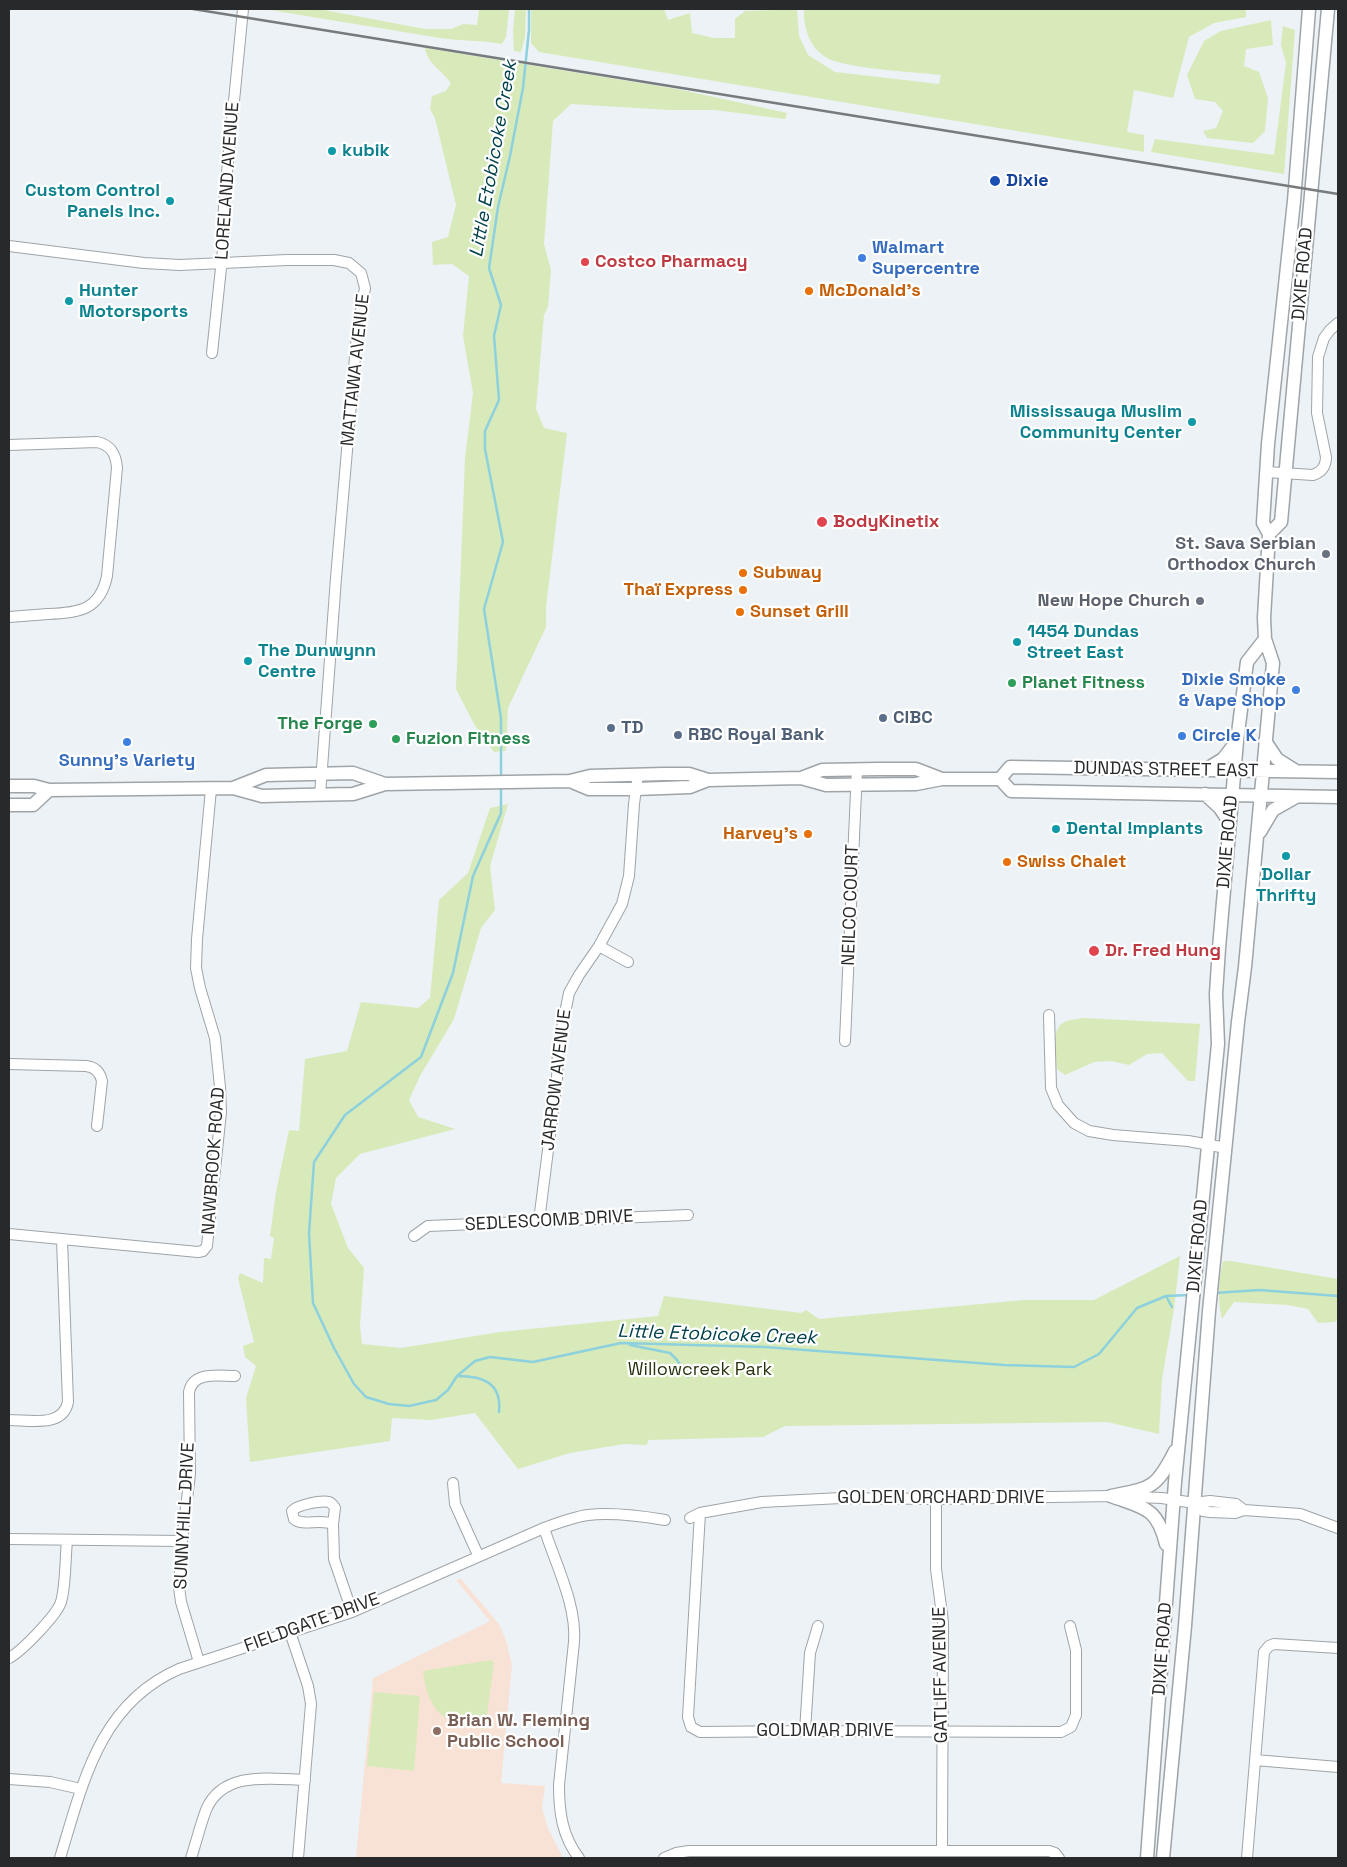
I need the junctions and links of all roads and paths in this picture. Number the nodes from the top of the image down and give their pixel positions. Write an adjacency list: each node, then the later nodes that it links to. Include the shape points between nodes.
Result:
1 (243, 9): 5 (street, LORELAND AVENUE, via 224,203)
2 (1309, 9): 9 (main road, DIXIE ROAD)
3 (1328, 9): 10 (main road, DIXIE ROAD)
4 (9, 246): 5 (street, MATTAWA AVENUE, via 144,264)
5 (222, 263): 7 (street, LORELAND AVENUE); 22 (street, MATTAWA AVENUE, via 334,260 349,263 361,273 365,288 357,334)
6 (1338, 323): 10 (street, via 1324,338 1318,357 1317,414 1326,464 1313,474)
7 (212, 352)
8 (9, 444): 12 (street, via 103,444 113,452 117,468 107,576 100,597 76,612)
9 (1267, 472): 10 (street); 11 (main road, DIXIE ROAD, via 1263,523)
10 (1285, 474): 11 (main road, DIXIE ROAD, via 1281,522)
11 (1269, 534): 13 (main road, DIXIE ROAD)
12 (9, 617)
13 (1264, 639): 14 (main road, DIXIE ROAD, via 1247,662); 15 (main road, DIXIE ROAD, via 1273,663)
14 (1237, 741): 17 (main road, via 1223,759); 18 (main road, DIXIE ROAD)
15 (1266, 741): 19 (main road, DIXIE ROAD); 20 (main road, via 1281,763)
16 (857, 769): 24 (main road, via 822,770); 25 (main road, via 916,770); 30 (street, NEILCO COURT)
17 (1205, 770): 18 (main road, DUNDAS STREET EAST); 26 (main road, DUNDAS STREET EAST, via 1010,767)
18 (1234, 771): 19 (main road, DUNDAS STREET EAST); 37 (main road, DIXIE ROAD)
19 (1263, 771): 20 (main road, DUNDAS STREET EAST); 39 (main road, DIXIE ROAD)
20 (1298, 772): 21 (main road, DUNDAS STREET EAST)
21 (1338, 772)
22 (321, 774): 29 (main road, via 353,773); 32 (main road, via 266,775); 38 (street, MATTAWA AVENUE)
23 (638, 774): 27 (main road, via 689,774); 28 (main road, via 590,776); 34 (street, JARROW AVENUE)
24 (801, 778): 27 (main road); 30 (main road, via 826,784)
25 (942, 779): 26 (main road); 30 (main road, via 916,784)
26 (1000, 779): 36 (main road, DUNDAS STREET EAST, via 1011,791)
27 (708, 780): 34 (main road, via 690,787)
28 (570, 781): 29 (main road); 34 (main road, via 589,789)
29 (384, 784): 38 (main road, via 353,794)
30 (856, 784): 48 (street, NEILCO COURT)
31 (9, 786): 35 (main road)
32 (233, 788): 33 (main road); 38 (main road, via 262,796)
33 (211, 789): 35 (main road); 57 (street, NAWBROOK ROAD, via 196,968 215,1038 221,1112 207,1246 198,1252)
34 (636, 789): 45 (street, JARROW AVENUE, via 627,885 622,904)
35 (49, 790): 42 (main road, via 33,805)
36 (1205, 794): 37 (main road, DUNDAS STREET EAST); 43 (main road)
37 (1232, 794): 39 (main road, DUNDAS STREET EAST); 43 (main road, DIXIE ROAD)
38 (320, 795)
39 (1261, 795): 40 (main road, DUNDAS STREET EAST); 44 (main road, DIXIE ROAD)
40 (1298, 796): 41 (main road, DUNDAS STREET EAST); 44 (main road, via 1273,810)
41 (1338, 797)
42 (9, 805)
43 (1230, 823): 51 (main road, DIXIE ROAD, via 1217,985 1218,1044)
44 (1257, 836): 52 (main road, DIXIE ROAD)
45 (599, 946): 46 (street); 54 (street, JARROW AVENUE, via 569,993 558,1048)
46 (628, 962)
47 (1049, 1015): 51 (street, via 1050,1088 1058,1106 1074,1123 1089,1131)
48 (845, 1041)
49 (9, 1064): 50 (street, via 95,1069 102,1081)
50 (97, 1126)
51 (1207, 1144): 52 (street); 60 (main road, DIXIE ROAD)
52 (1226, 1148): 65 (main road, DIXIE ROAD)
53 (688, 1215): 54 (street, SEDLESCOMB DRIVE)
54 (539, 1221): 56 (street, SEDLESCOMB DRIVE, via 428,1226)
55 (9, 1234): 57 (street, NAWBROOK ROAD)
56 (414, 1236)
57 (62, 1240): 59 (street, via 67,1408 62,1415 51,1420)
58 (235, 1376): 74 (street, SUNNYHILL DRIVE, via 202,1376 189,1389 190,1474)
59 (9, 1420)
60 (1178, 1444): 62 (main road, via 1156,1481 1142,1490); 64 (main road, DIXIE ROAD)
61 (453, 1483): 75 (street, via 455,1504)
62 (1110, 1496): 63 (street, GOLDEN ORCHARD DRIVE); 64 (street, GOLDEN ORCHARD DRIVE); 76 (main road, via 1152,1513 1162,1528)
63 (936, 1499): 66 (street, GOLDEN ORCHARD DRIVE, via 795,1500); 85 (street, GATLIFF AVENUE, via 936,1569 943,1622)
64 (1174, 1500): 65 (street, GOLDEN ORCHARD DRIVE); 76 (main road, DIXIE ROAD)
65 (1194, 1503): 71 (street, GOLDEN ORCHARD DRIVE, via 1210,1512 1244,1510 1300,1514); 101 (main road, DIXIE ROAD)
66 (700, 1513): 67 (street, GOLDEN ORCHARD DRIVE); 84 (street, GOLDMAR DRIVE, via 688,1712 690,1725 705,1733)
67 (690, 1518)
68 (665, 1520): 70 (street, FIELDGATE DRIVE, via 590,1515)
69 (333, 1524): 77 (street, via 335,1564)
70 (544, 1528): 75 (street, FIELDGATE DRIVE); 97 (street, via 574,1624 559,1805 569,1843)
71 (1338, 1528)
72 (9, 1539): 73 (street)
73 (67, 1541): 74 (street); 82 (street, via 58,1608 23,1648)
74 (182, 1541): 83 (street, SUNNYHILL DRIVE, via 180,1594)
75 (478, 1555): 77 (street, FIELDGATE DRIVE)
76 (1169, 1556): 100 (main road, DIXIE ROAD)
77 (352, 1612): 80 (street, FIELDGATE DRIVE)
78 (818, 1626): 84 (street, via 810,1653)
79 (1070, 1626): 85 (street, GOLDMAR DRIVE, via 1076,1650 1076,1715 1074,1724 1068,1729 1058,1732)
80 (290, 1632): 83 (street, FIELDGATE DRIVE); 89 (street, via 311,1704)
81 (1338, 1648): 86 (street, via 1279,1644 1266,1649)
82 (9, 1658)
83 (199, 1662): 90 (street, FIELDGATE DRIVE, via 157,1679 127,1705 100,1742)
84 (805, 1731): 85 (street, GOLDMAR DRIVE)
85 (942, 1731): 91 (street, GATLIFF AVENUE)
86 (1255, 1760): 87 (street); 102 (street)
87 (1338, 1767)
88 (9, 1779): 90 (street, via 50,1782)
89 (305, 1780): 95 (street, via 248,1779 223,1789 206,1811); 96 (street)
90 (81, 1790): 94 (street, FIELDGATE DRIVE)
91 (946, 1853): 92 (street); 99 (street, via 1049,1851)
92 (929, 1854): 93 (street)
93 (797, 1855): 98 (street, via 689,1851)
94 (60, 1858)
95 (191, 1858)
96 (298, 1858)
97 (579, 1858)
98 (664, 1858)
99 (1059, 1858)
100 (1147, 1858)
101 (1163, 1858)
102 (1247, 1858)

